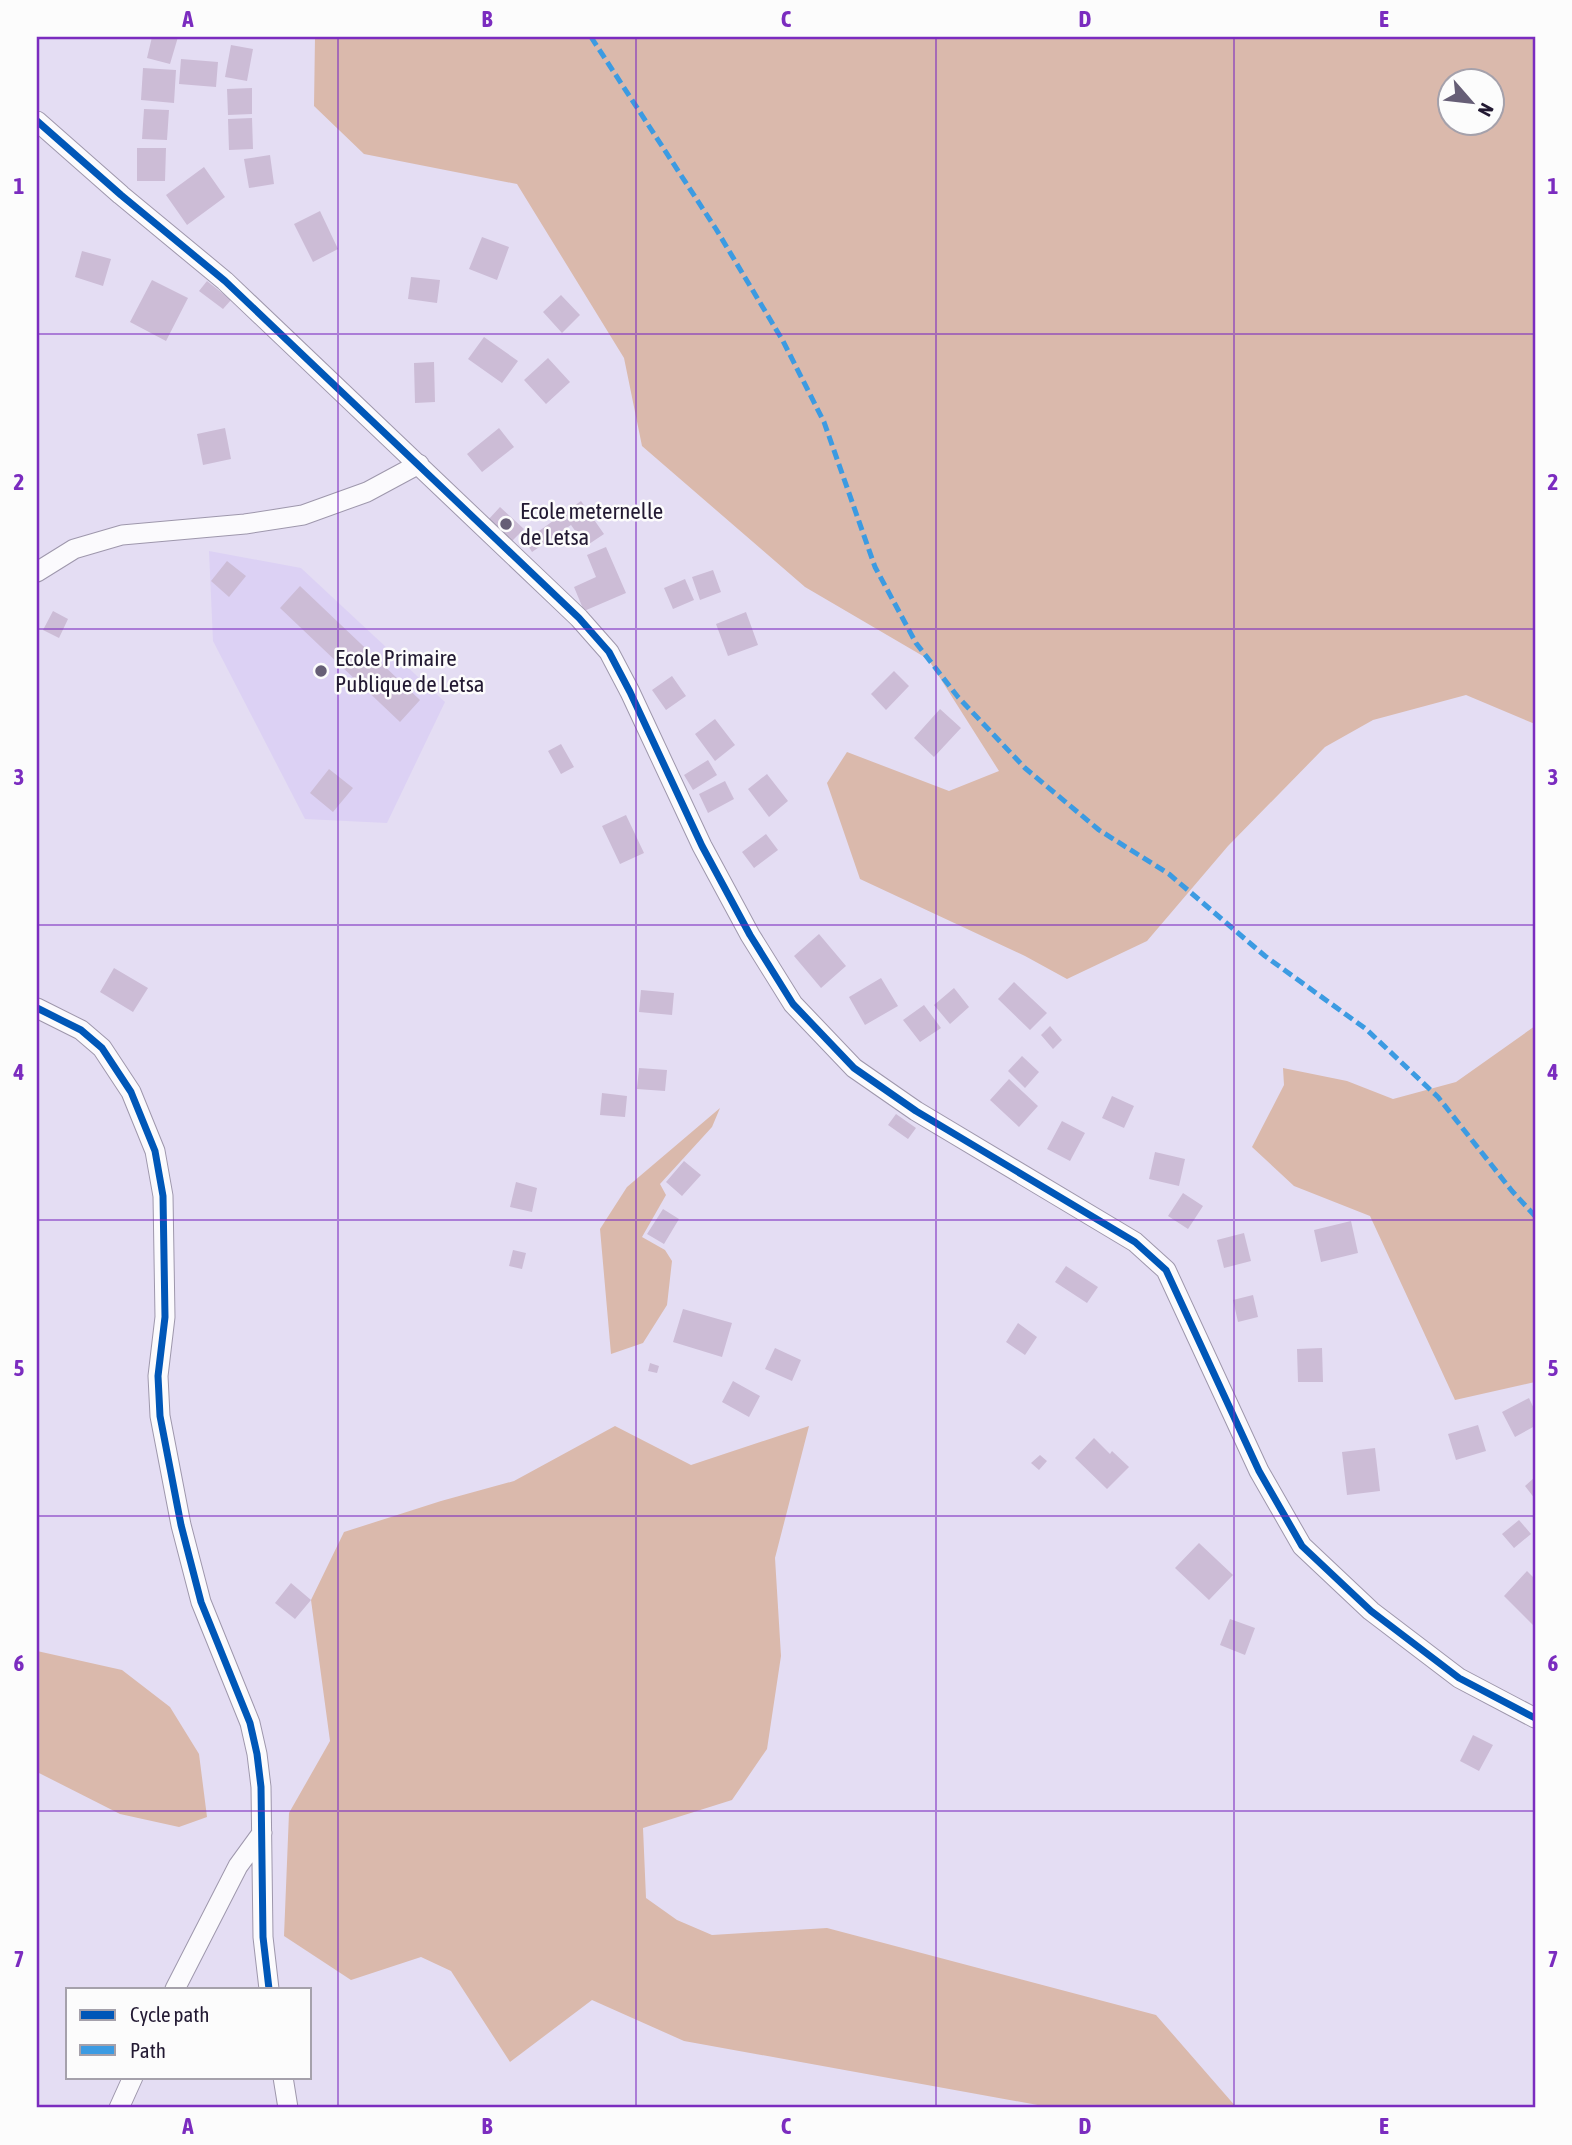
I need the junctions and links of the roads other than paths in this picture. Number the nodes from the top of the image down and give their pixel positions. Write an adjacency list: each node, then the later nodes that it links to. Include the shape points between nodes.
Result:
1 (37, 121): 2 (street, via 225,281)
2 (419, 464): 3 (street, via 367,492 303,515 122,535 74,549); 5 (street, via 609,652 702,846 793,1004 854,1068 916,1111 1135,1242 1166,1270 1259,1471 1302,1546 1371,1611 1459,1678)
3 (37, 572)
4 (37, 1008): 6 (street, via 81,1030 102,1048 131,1092 155,1151 163,1210 165,1317 158,1376 160,1416 201,1602 250,1723 261,1787)
5 (1535, 1718)
6 (262, 1833): 7 (street, via 238,1866); 8 (street, via 263,1937)
7 (176, 1988)
8 (269, 1988)
9 (133, 2078): 11 (street)
10 (282, 2078): 12 (street)
11 (119, 2108)
12 (288, 2108)

